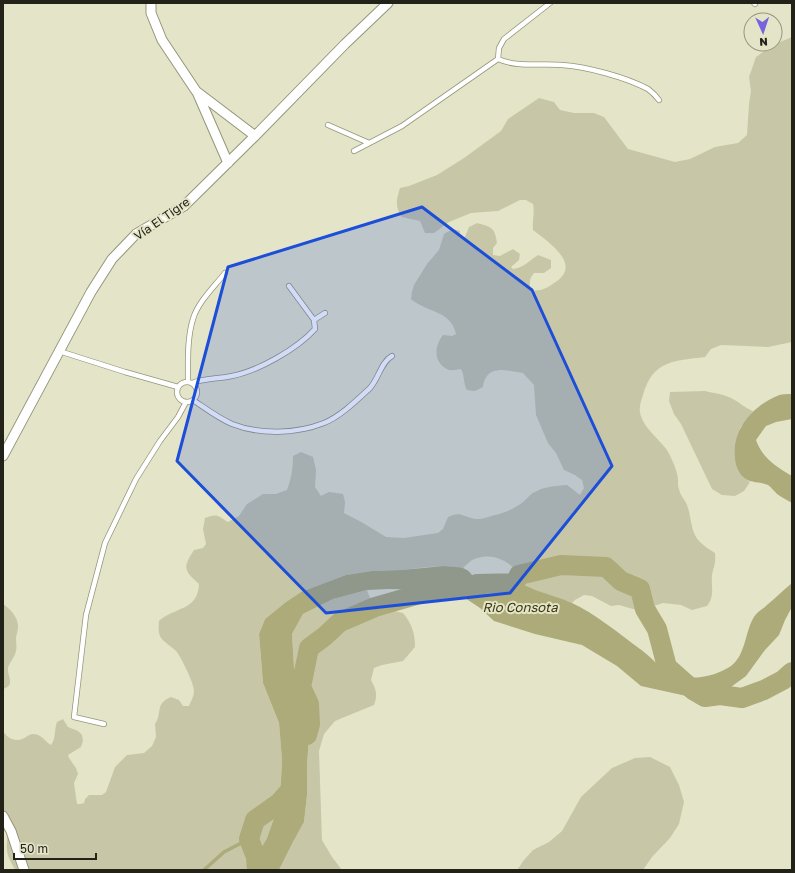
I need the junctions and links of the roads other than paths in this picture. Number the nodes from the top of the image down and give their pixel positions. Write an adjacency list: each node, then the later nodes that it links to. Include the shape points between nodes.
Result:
1 (152, 3): 5 (street, via 151,13 162,40)
2 (388, 3): 8 (street, Vía El Tigre, via 344,44)
3 (550, 3): 4 (lane, via 504,39 499,48)
4 (498, 59): 6 (lane, via 518,65 563,65 603,72 649,90); 9 (lane, via 402,126)
5 (196, 91): 8 (street); 11 (street)
6 (659, 100)
7 (328, 125): 9 (lane)
8 (255, 136): 11 (street, Vía El Tigre)
9 (369, 143): 10 (lane)
10 (354, 151)
11 (228, 162): 16 (street, Vía El Tigre, via 184,206 136,234 112,259)
12 (225, 273): 18 (lane, via 193,318 190,336)
13 (289, 286): 15 (lane)
14 (325, 313): 15 (lane)
15 (314, 320): 18 (lane, via 315,329 309,335 268,363 232,376)
16 (59, 351): 19 (lane); 22 (street, Vía El Tigre)
17 (392, 356): 20 (lane, via 386,359 371,386 345,410 325,423 295,431 250,430 231,424)
18 (190, 382): 19 (lane, via 182,383); 20 (lane, via 196,385 198,391)
19 (178, 387): 21 (lane, via 177,395 180,400)
20 (193, 400): 21 (lane)
21 (186, 402): 23 (lane, via 136,479 121,509 105,543 88,608 74,716)
22 (3, 456)
23 (104, 724)
24 (3, 816): 25 (street)
25 (24, 870)

